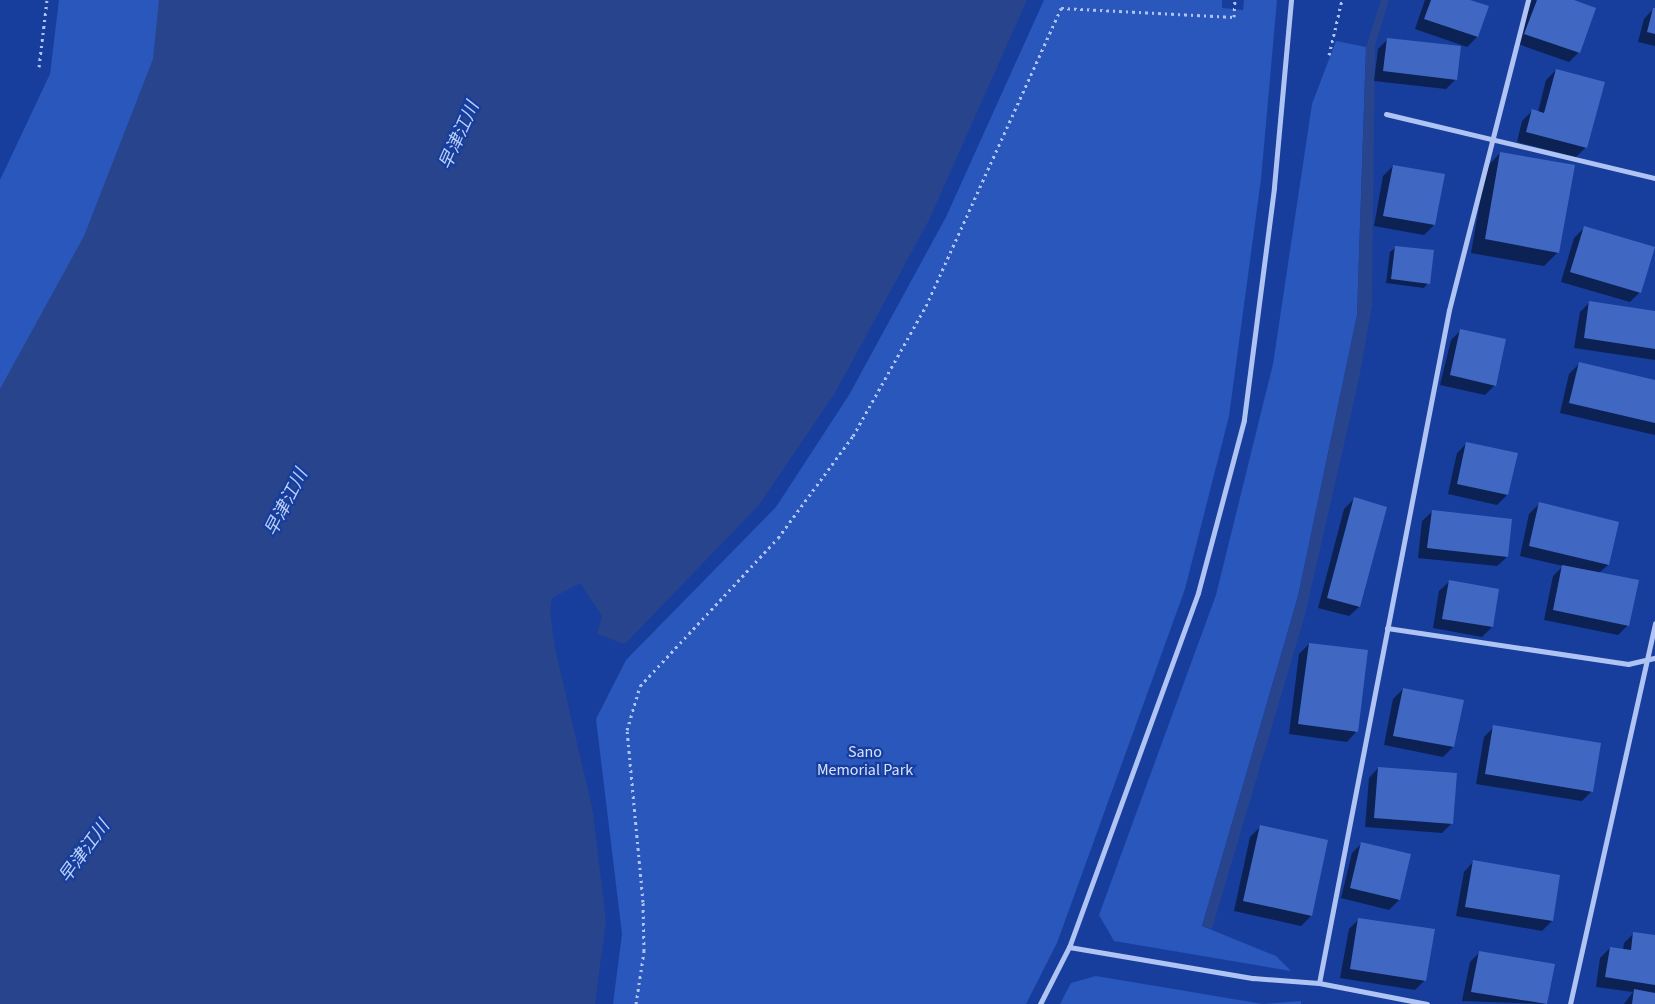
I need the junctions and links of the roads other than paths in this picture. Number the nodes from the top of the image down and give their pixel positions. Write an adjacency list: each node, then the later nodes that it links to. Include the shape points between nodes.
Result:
1 (1291, 0): 10 (street, via 1274,188 1244,420 1198,593)
2 (1528, 0): 4 (street)
3 (1386, 114): 4 (street)
4 (1492, 138): 5 (street); 7 (street, via 1449,310)
5 (1655, 178)
6 (1655, 623): 8 (street)
7 (1388, 628): 8 (street, via 1628,664); 11 (street)
8 (1648, 658): 9 (street); 14 (street)
9 (1655, 658)
10 (1069, 947): 11 (street, via 1253,978); 12 (street)
11 (1318, 983): 13 (street)
12 (1040, 1004)
13 (1427, 1004)
14 (1570, 1004)

